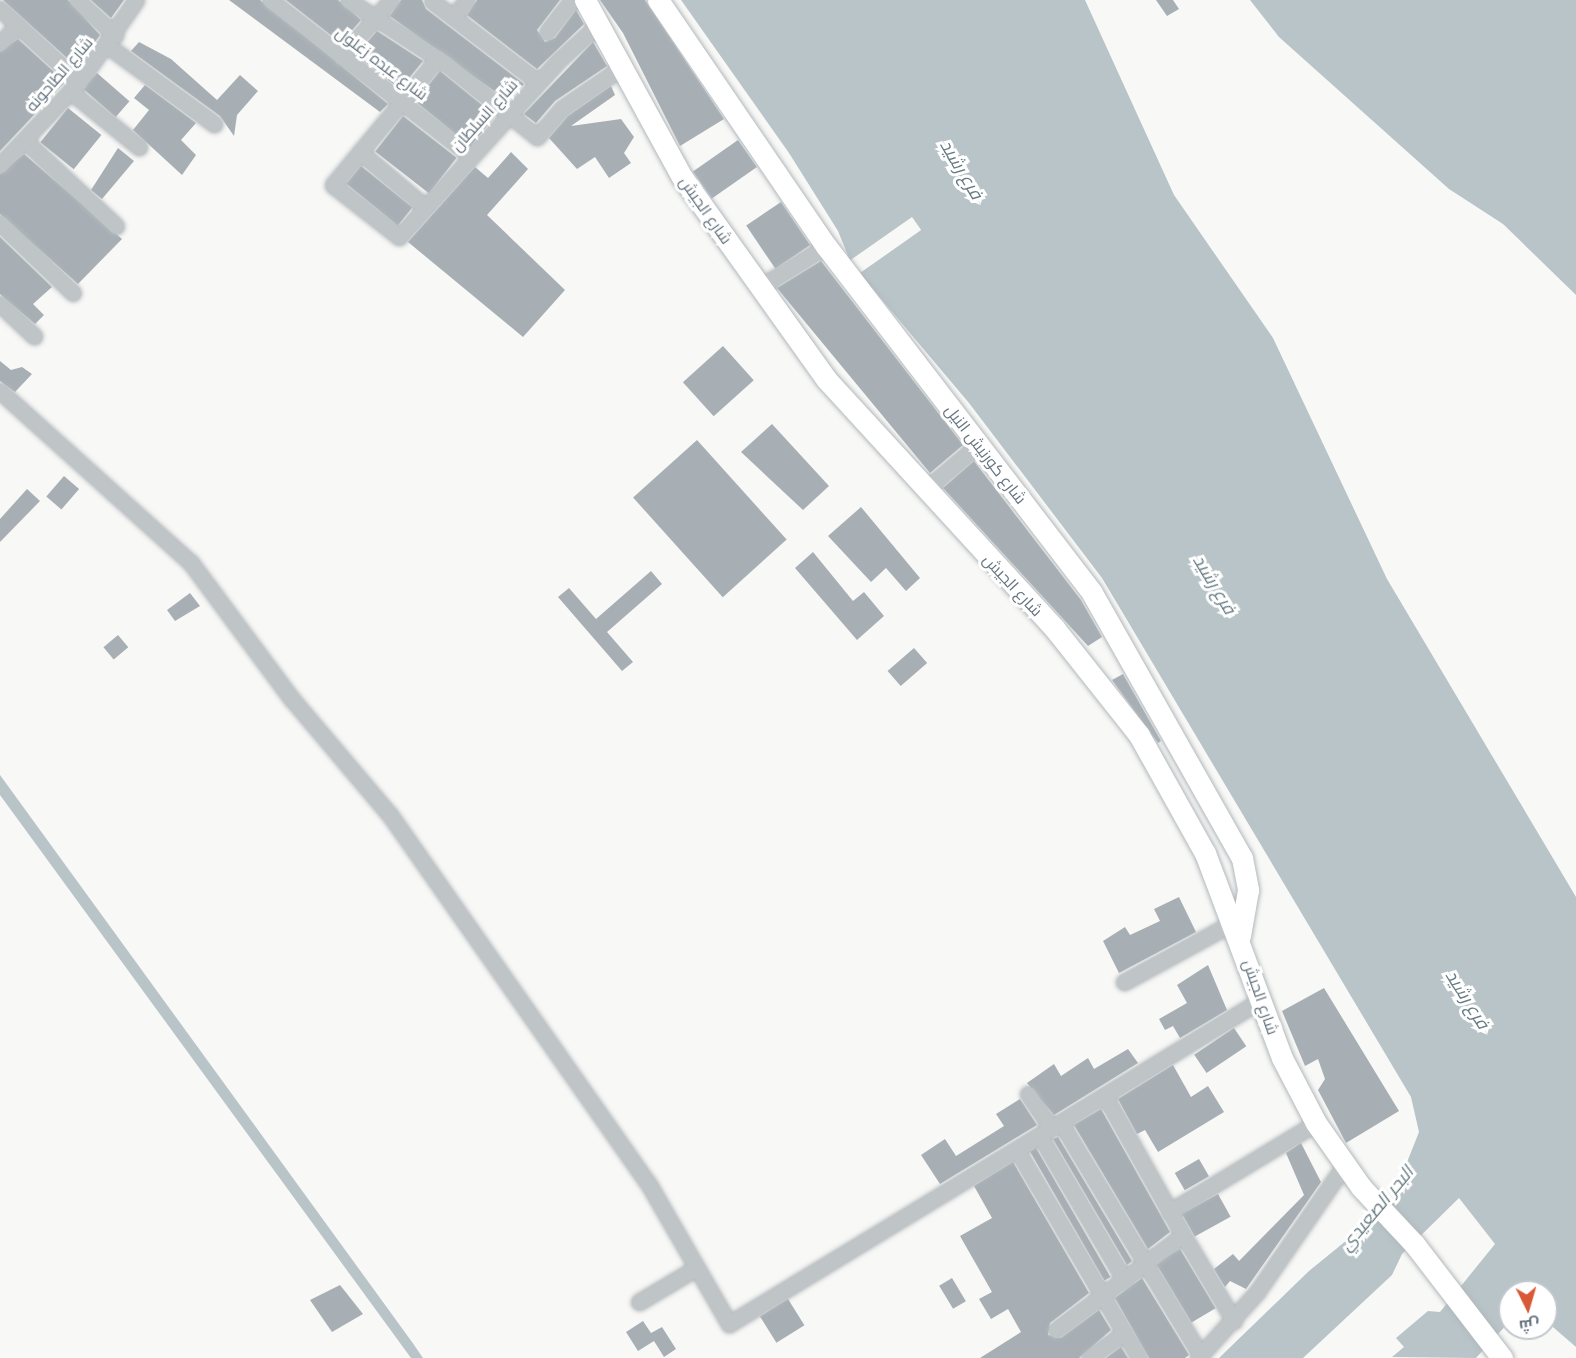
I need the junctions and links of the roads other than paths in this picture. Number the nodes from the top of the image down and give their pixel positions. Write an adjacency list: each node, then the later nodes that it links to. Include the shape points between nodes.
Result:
1 (77, 0): 17 (street)
2 (136, 0): 17 (street, شارع الطاحونه)
3 (270, 0): 19 (street, شارع عبده زغلول)
4 (348, 0): 13 (street)
5 (391, 0): 13 (street)
6 (467, 0): 12 (street)
7 (572, 0): 16 (street)
8 (585, 0): 14 (main road, شارع الجيش)
9 (658, 0): 35 (main road, شارع كورنيش النيل)
10 (432, 1): 12 (street)
11 (0, 9): 15 (street)
12 (453, 16): 22 (street)
13 (373, 20): 19 (street); 20 (street)
14 (601, 22): 21 (main road, شارع الجيش); 22 (street, شارع السلطان)
15 (18, 25): 18 (street); 23 (street)
16 (547, 32)
17 (112, 40): 23 (street, شارع الطاحونه); 26 (street)
18 (0, 43)
19 (341, 57): 24 (street, شارع عبده زغلول)
20 (438, 58): 24 (street); 25 (street)
21 (622, 67): 25 (street, via 561,109 537,137); 36 (main road, شارع الجيش, via 668,156)
22 (538, 82): 25 (street, شارع السلطان)
23 (75, 86): 27 (street, شارع الطاحونه); 28 (street)
24 (403, 100): 29 (street); 30 (street, شارع عبده زغلول)
25 (509, 114): 30 (street, شارع السلطان)
26 (214, 124)
27 (24, 140): 31 (street, شارع الطاحونه); 34 (street)
28 (139, 147)
29 (360, 152): 32 (street); 32 (street, شارع السلطان, via 333,184 399,237)
30 (471, 156): 32 (street, شارع السلطان)
31 (0, 165)
32 (425, 207)
33 (0, 223): 37 (street)
34 (117, 226)
35 (826, 246): 36 (street); 41 (main road, شارع كورنيش النيل)
36 (760, 287): 42 (main road, شارع الجيش, via 841,398)
37 (73, 293)
38 (0, 304): 39 (street)
39 (34, 336)
40 (0, 391): 55 (street, via 202,575 291,698 390,815 643,1175)
41 (979, 444): 42 (street); 43 (main road, شارع كورنيش النيل, via 1092,593 1235,843 1248,890)
42 (925, 490): 43 (main road, شارع الجيش, via 1055,629 1126,717 1185,813)
43 (1237, 929): 44 (street); 45 (main road, شارع الجيش)
44 (1124, 982)
45 (1261, 1000): 47 (street); 48 (main road, شارع الجيش)
46 (1028, 1094): 49 (street)
47 (1105, 1096): 49 (street); 52 (street)
48 (1316, 1124): 51 (main road, شارع الجيش); 52 (street)
49 (1051, 1129): 50 (street); 54 (street); 56 (street)
50 (1017, 1150): 55 (street, via 729,1324); 57 (street)
51 (1344, 1166): 59 (street); 63 (main road, شارع الجيش, via 1415,1245)
52 (1169, 1212): 53 (street)
53 (1183, 1235): 54 (street); 59 (street)
54 (1145, 1265): 56 (street); 62 (street)
55 (696, 1268): 58 (street)
56 (1125, 1281): 57 (street)
57 (1103, 1298): 60 (street); 61 (street)
58 (639, 1302)
59 (1234, 1321): 62 (street)
60 (1056, 1330)
61 (1124, 1333): 64 (street); 65 (street)
62 (1199, 1357)
63 (1501, 1357)
64 (1089, 1358)
65 (1139, 1358)

